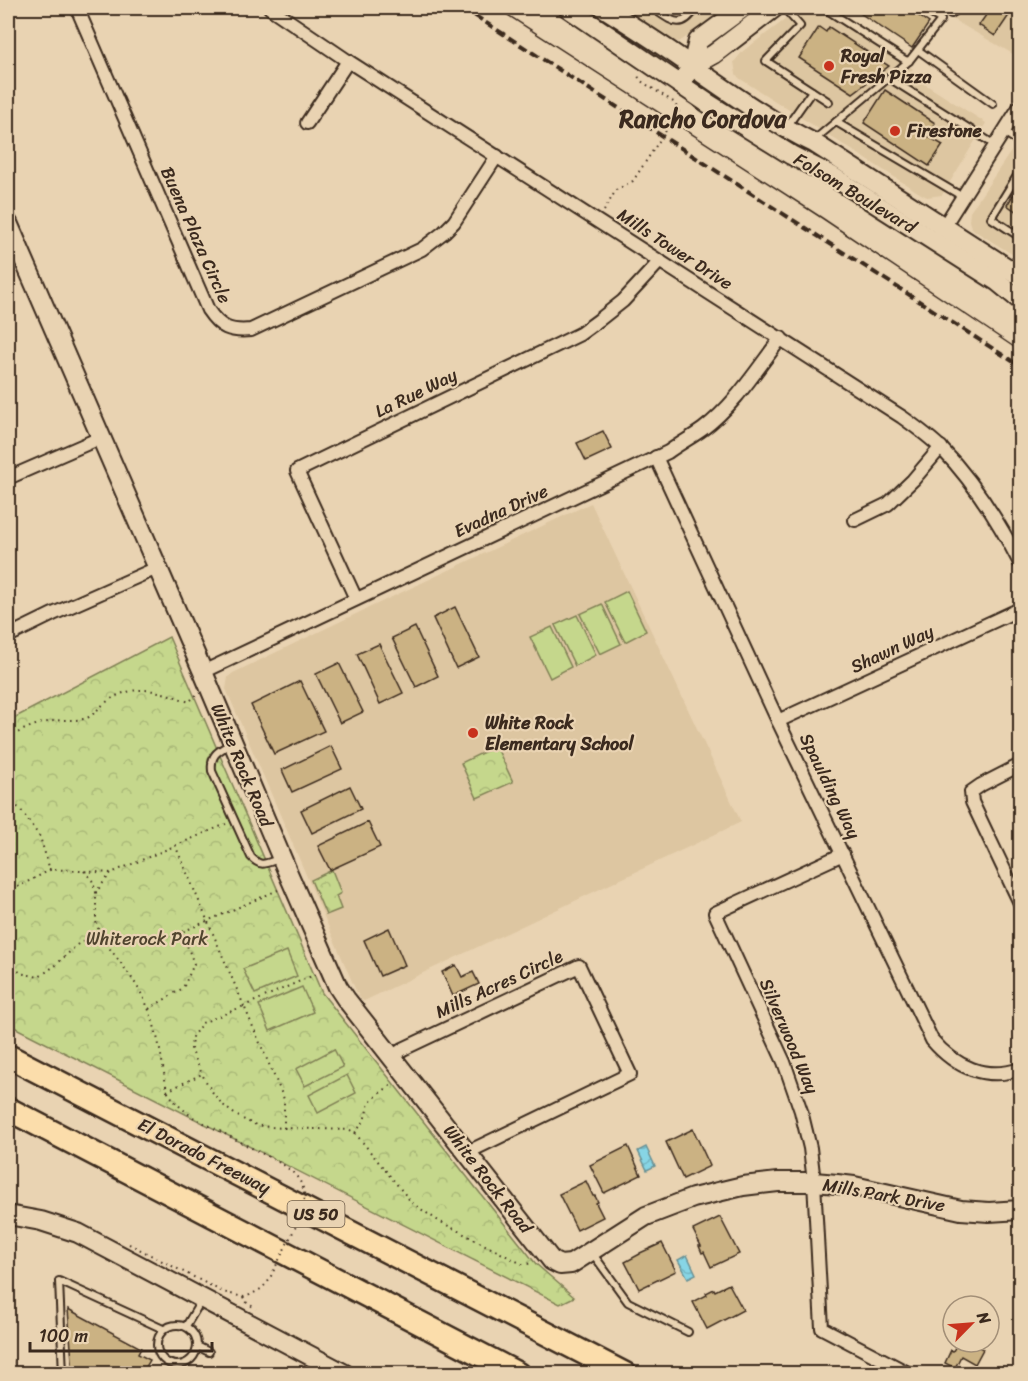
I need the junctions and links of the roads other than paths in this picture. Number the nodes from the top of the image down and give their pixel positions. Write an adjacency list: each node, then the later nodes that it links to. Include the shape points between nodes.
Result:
1 (77, 8): 31 (street, Buena Plaza Circle, via 208,310 226,328 238,332 251,330 422,249 454,222)
2 (270, 8): 15 (street, Mills Tower Drive)
3 (568, 8): 19 (street, Folsom Boulevard)
4 (604, 8): 17 (street, Folsom Boulevard)
5 (652, 8): 6 (lane, via 673,21 683,21)
6 (696, 8)
7 (743, 8): 17 (street, via 698,41)
8 (774, 8): 17 (street)
9 (784, 8): 20 (lane, via 800,26 765,61)
10 (824, 8): 16 (lane)
11 (922, 8): 14 (lane, via 941,20)
12 (941, 8): 13 (lane, via 951,14)
13 (960, 8)
14 (918, 50): 16 (lane); 22 (lane)
15 (348, 61): 25 (street); 31 (street, Mills Tower Drive)
16 (909, 61): 18 (lane)
17 (692, 66): 19 (street); 26 (street, Folsom Boulevard)
18 (889, 78): 24 (lane); 30 (lane)
19 (680, 84): 35 (street, Folsom Boulevard, via 791,155)
20 (812, 91): 21 (lane); 26 (lane)
21 (829, 102)
22 (993, 104)
23 (1020, 106): 27 (street)
24 (836, 122): 28 (lane); 33 (lane)
25 (307, 123)
26 (786, 128): 28 (street, Folsom Boulevard)
27 (1004, 132): 29 (lane); 30 (street)
28 (814, 143): 35 (street, Folsom Boulevard)
29 (1020, 143)
30 (995, 146): 33 (street)
31 (497, 156): 37 (street, Mills Tower Drive)
32 (1020, 171): 36 (lane, via 991,218)
33 (963, 197): 35 (street)
34 (8, 223): 41 (street, White Rock Road)
35 (939, 234): 38 (street, Folsom Boulevard); 39 (street, Folsom Boulevard)
36 (1020, 237)
37 (660, 261): 40 (street, Mills Tower Drive); 48 (street, La Rue Way, via 623,301 580,333 297,471)
38 (1020, 276)
39 (1020, 300)
40 (781, 338): 42 (street, Mills Tower Drive, via 902,417); 43 (street, Evadna Drive, via 724,410 704,428)
41 (100, 438): 44 (street); 47 (street, White Rock Road)
42 (940, 447): 45 (street, via 888,504); 46 (street, Mills Tower Drive, via 979,493)
43 (656, 457): 48 (street, Evadna Drive); 52 (street, Spaulding Way)
44 (8, 478)
45 (855, 520)
46 (1020, 563)
47 (157, 568): 50 (street); 51 (street, White Rock Road)
48 (356, 599): 51 (street, Evadna Drive)
49 (1020, 609): 52 (street, Shawn Way)
50 (8, 636)
51 (203, 672): 53 (street, White Rock Road)
52 (778, 721): 55 (street, Spaulding Way)
53 (233, 743): 56 (street, White Rock Road); 56 (lane, via 216,753 212,771 254,860 263,865)
54 (1020, 765): 57 (street, via 971,792 972,802)
55 (843, 854): 60 (street, Spaulding Way, via 932,1040 941,1051 976,1071); 63 (street, Silverwood Way, via 715,913 794,1086 810,1148)
56 (282, 858): 59 (street, White Rock Road, via 338,987)
57 (1020, 903)
58 (8, 1056): 79 (highway, El Dorado Freeway / US 50)
59 (392, 1057): 62 (street, White Rock Road); 62 (street, Mills Acres Circle, via 579,966 630,1074)
60 (1020, 1070)
61 (8, 1109): 78 (highway, US 50)
62 (466, 1153): 67 (street, White Rock Road)
63 (814, 1182): 64 (street, Mills Park Drive, via 854,1186 961,1209); 66 (street, Mills Park Drive, via 743,1186 693,1198 646,1216); 80 (street, Silverwood Way, via 822,1328)
64 (1020, 1210)
65 (8, 1215): 68 (street, via 78,1233)
66 (591, 1251): 67 (street, Mills Park Drive, via 571,1264); 71 (lane, via 628,1302)
67 (544, 1261)
68 (202, 1299): 69 (lane); 77 (street)
69 (186, 1326): 70 (lane, via 170,1325); 72 (lane)
70 (163, 1329): 72 (lane, via 156,1344 168,1363 184,1364 191,1360); 76 (lane, via 59,1281)
71 (688, 1332)
72 (197, 1346): 73 (lane)
73 (209, 1352)
74 (8, 1362): 75 (lane)
75 (8, 1374)
76 (63, 1374)
77 (345, 1374)
78 (519, 1374)
79 (625, 1374)
80 (910, 1374)

